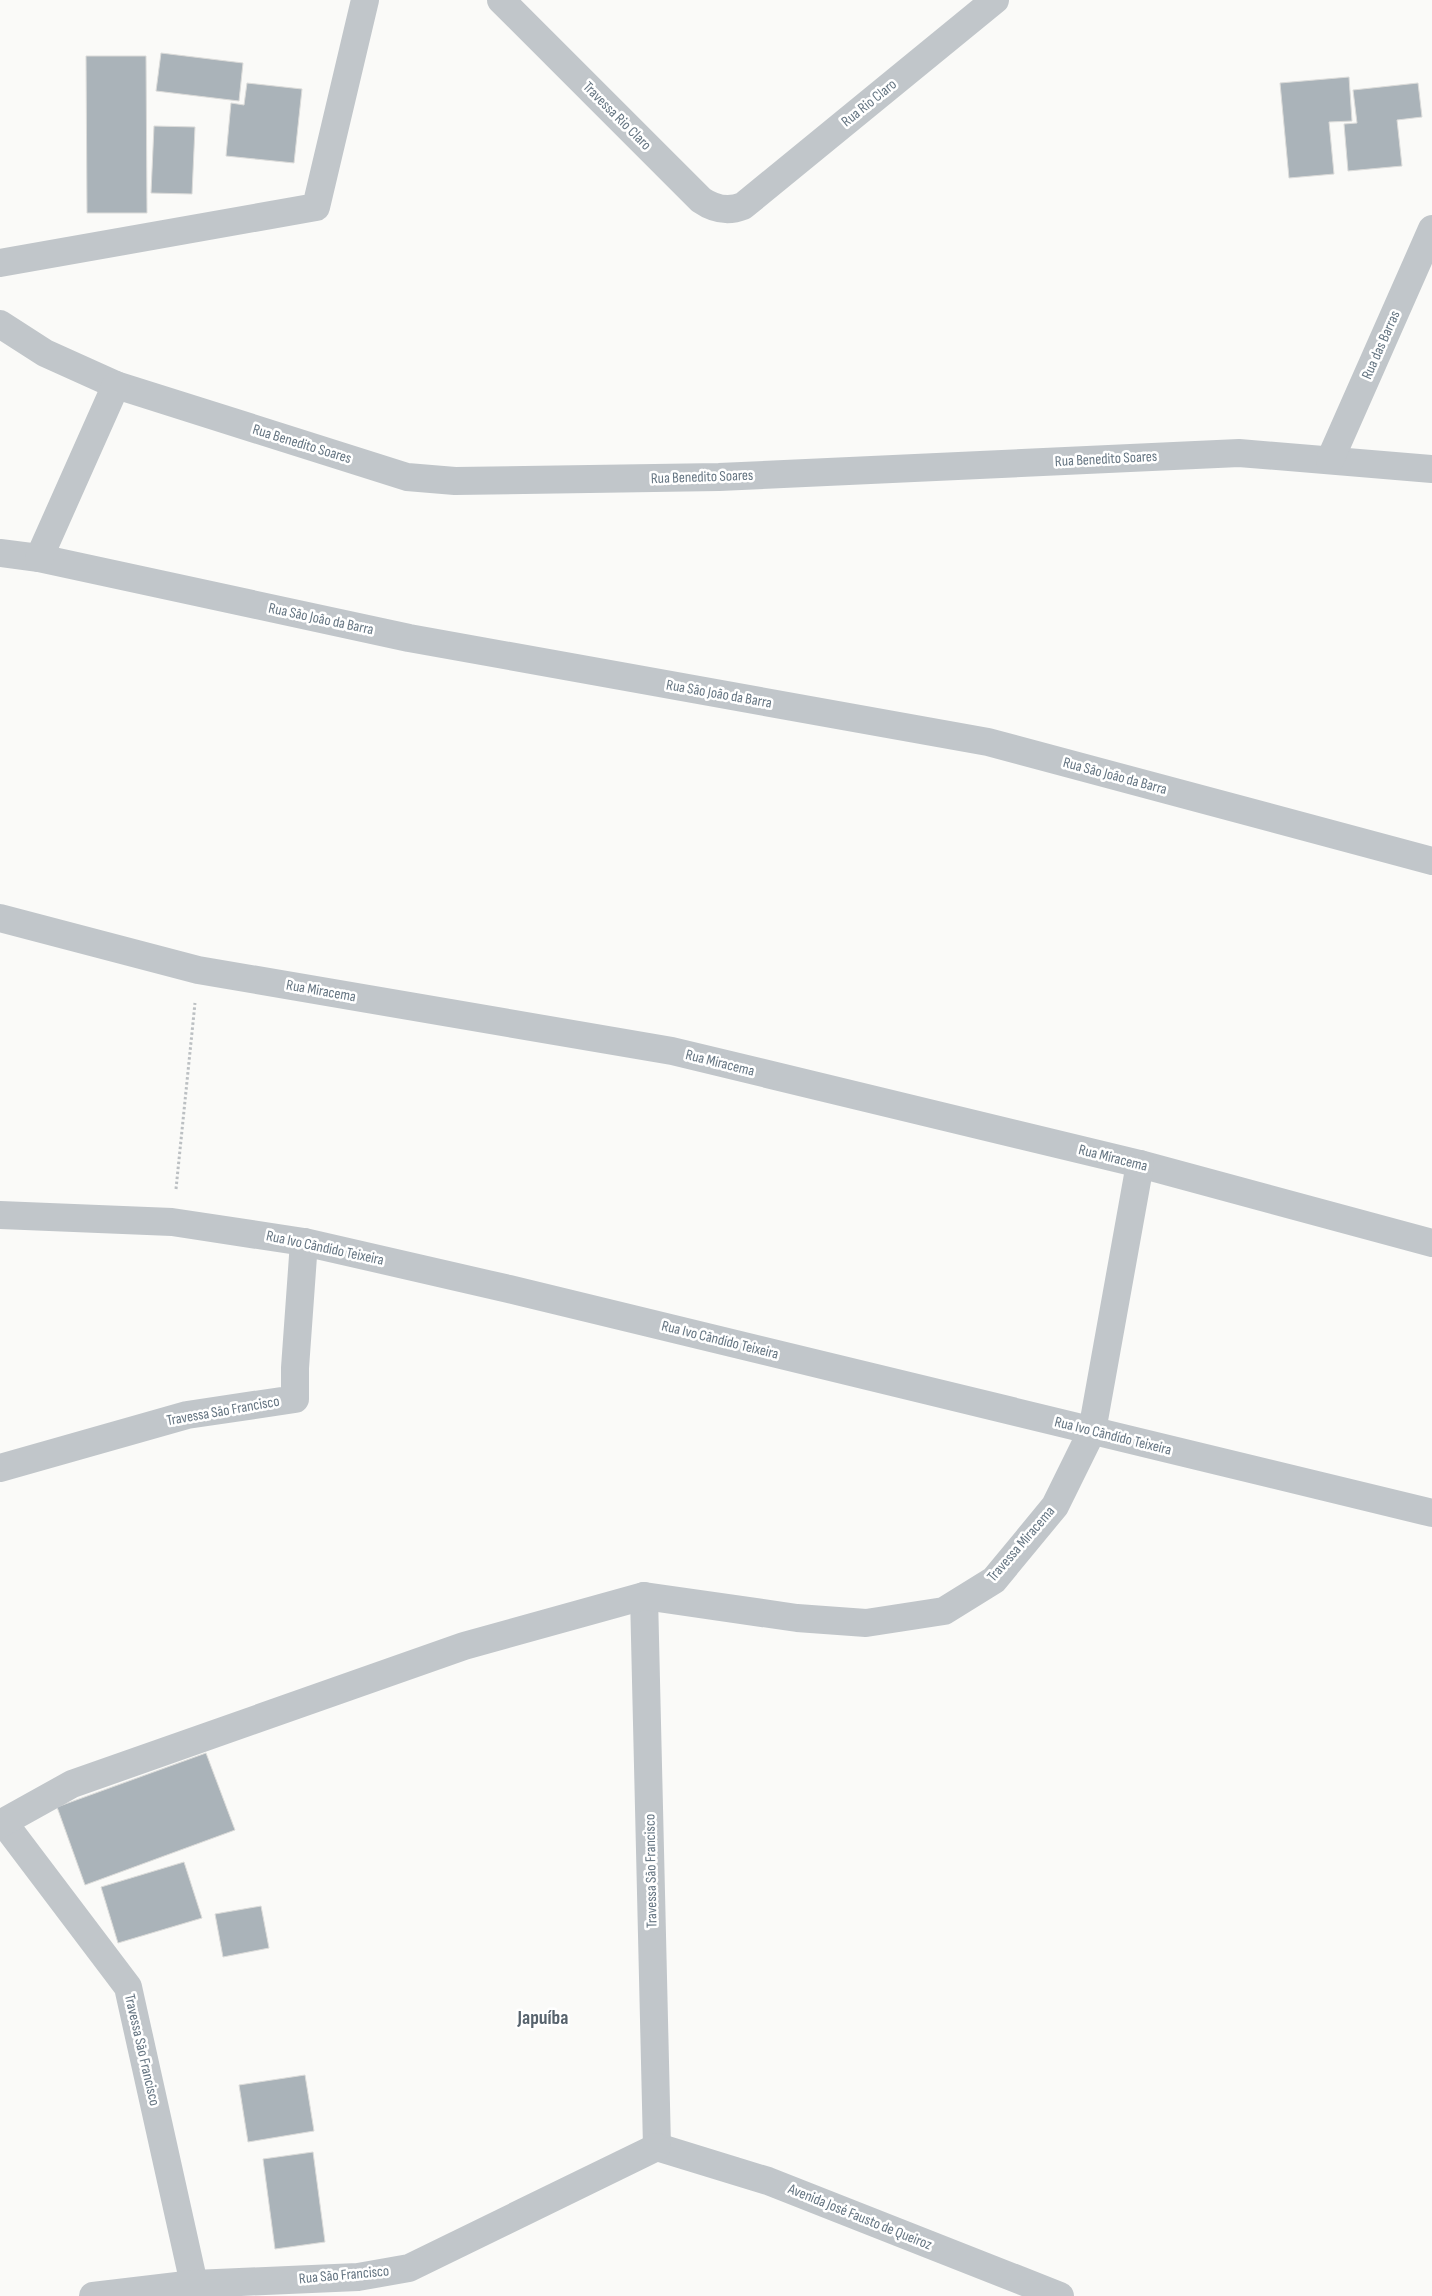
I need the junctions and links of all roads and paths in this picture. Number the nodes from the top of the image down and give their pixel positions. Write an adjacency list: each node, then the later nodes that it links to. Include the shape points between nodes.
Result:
1 (365, 0): 6 (street, via 316,207)
2 (501, 0): 4 (street, Travessa Rio Claro, via 701,200 726,210)
3 (995, 0): 4 (street, Rua Rio Claro)
4 (743, 206)
5 (1432, 229): 9 (street, Rua das Barras)
6 (0, 263)
7 (0, 324): 8 (street, Rua Benedito Soares, via 45,353)
8 (116, 385): 9 (street, Rua Benedito Soares, via 407,477 455,481 719,477 1238,453); 12 (street)
9 (1330, 460): 10 (street, Rua Benedito Soares)
10 (1432, 469)
11 (0, 553): 12 (street, Rua São João da Barra)
12 (38, 558): 13 (street, Rua São João da Barra, via 409,638 988,742)
13 (1432, 861)
14 (0, 918): 15 (street, Rua Miracema)
15 (198, 970): 16 (street, Rua Miracema, via 672,1052); 18 (path)
16 (1140, 1164): 20 (street, Rua Miracema); 21 (street, Travessa Miracema)
17 (0, 1215): 18 (street, Rua Ivo Cãndido Teixeira)
18 (172, 1222): 19 (street, Rua Ivo Cãndido Teixeira)
19 (304, 1242): 21 (street, Rua Ivo Cãndido Teixeira); 22 (street, Travessa São Francisco, via 295,1399 188,1415)
20 (1432, 1243)
21 (1092, 1431): 23 (street, Rua Ivo Cãndido Teixeira); 24 (street, Travessa Miracema, via 1055,1506 994,1580 944,1611 866,1623 797,1618)
22 (0, 1468)
23 (1432, 1513)
24 (644, 1596): 25 (street, via 464,1646 72,1784); 26 (street, Travessa São Francisco)
25 (2, 1824): 27 (street, Travessa São Francisco, via 128,1987)
26 (657, 2146): 27 (street, Rua São Francisco, via 409,2268 358,2277); 29 (street, Avenida José Fausto de Queiroz, via 768,2180)
27 (194, 2284): 28 (street, Rua São Francisco)
28 (93, 2296)
29 (1060, 2296)

